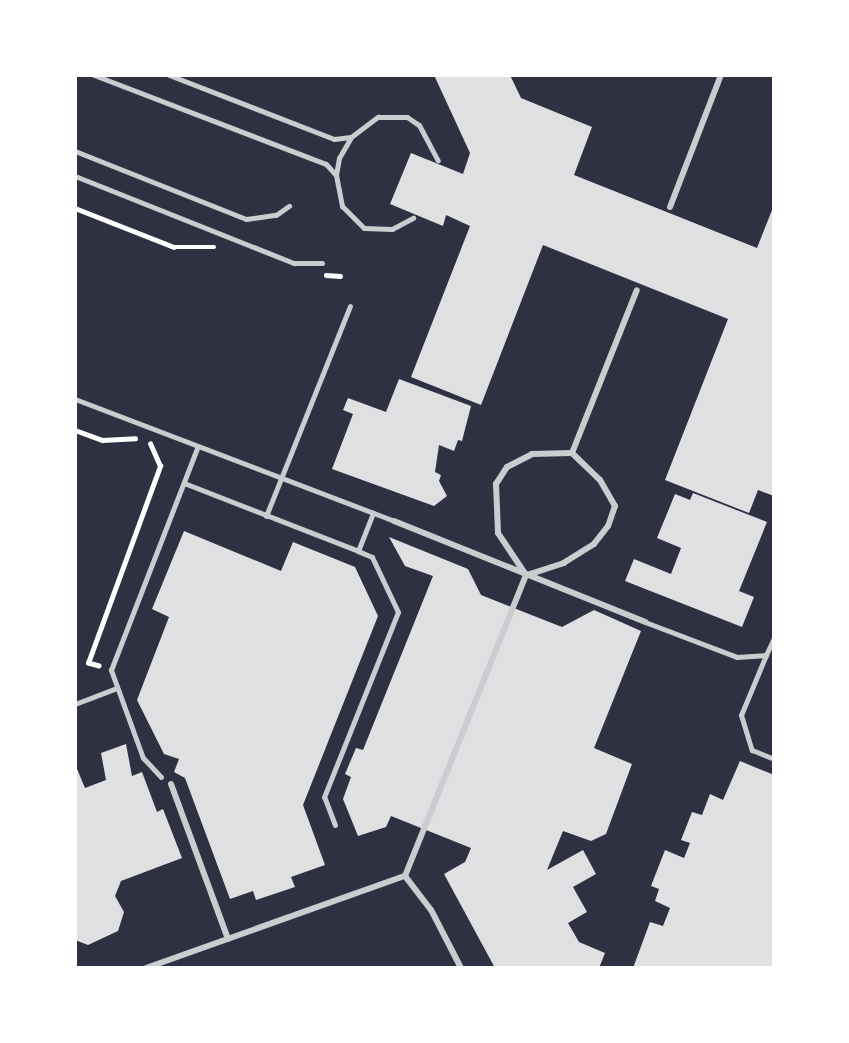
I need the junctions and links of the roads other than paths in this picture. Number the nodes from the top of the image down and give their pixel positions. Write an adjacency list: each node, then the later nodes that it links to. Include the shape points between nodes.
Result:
1 (94, 75): 7 (lane, via 326,164)
2 (169, 75): 4 (lane, via 334,139)
3 (721, 75): 10 (street)
4 (351, 137): 6 (lane, via 379,117 407,117 428,135); 7 (lane)
5 (75, 151): 9 (lane, via 246,219 276,215)
6 (438, 160)
7 (336, 175): 11 (lane, via 342,206 364,228 392,229)
8 (75, 176): 12 (lane, via 294,263)
9 (289, 206)
10 (670, 207)
11 (413, 218)
12 (322, 263)
13 (637, 290): 17 (street)
14 (349, 306): 18 (lane)
15 (75, 399): 16 (lane)
16 (198, 446): 18 (lane); 19 (lane)
17 (572, 453): 24 (street, via 532,454 507,467 496,484 498,533); 24 (street, via 600,480 615,506 608,526 594,544 564,563)
18 (281, 478): 20 (lane); 21 (lane)
19 (184, 484): 21 (lane); 28 (lane, via 111,670)
20 (373, 513): 22 (lane); 23 (lane)
21 (267, 516): 23 (lane)
22 (394, 521): 24 (street)
23 (358, 551): 33 (lane, via 372,557 398,612 324,797)
24 (526, 575): 25 (street); 34 (street)
25 (645, 622): 27 (lane, via 737,657)
26 (774, 638): 27 (lane)
27 (766, 655): 30 (lane, via 741,715 752,750)
28 (117, 688): 29 (lane); 31 (lane, via 143,758)
29 (75, 704)
30 (774, 759)
31 (161, 777)
32 (171, 784): 35 (street)
33 (335, 825)
34 (405, 876): 35 (street); 37 (street, via 430,910)
35 (228, 939): 36 (street)
36 (146, 968)
37 (461, 968)

